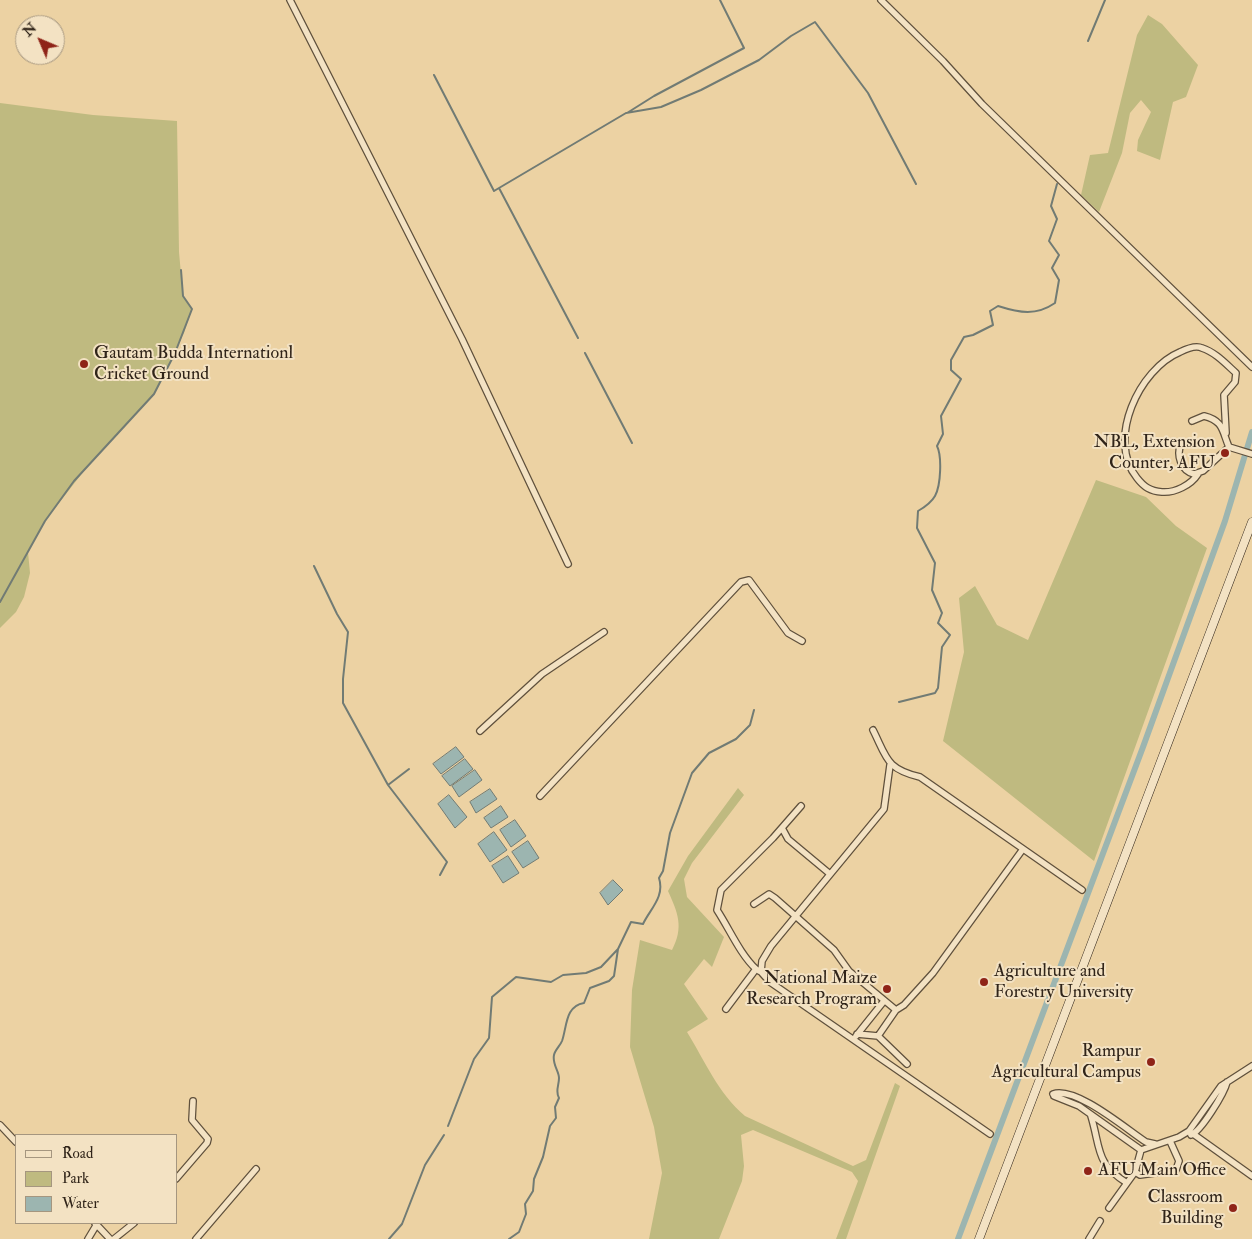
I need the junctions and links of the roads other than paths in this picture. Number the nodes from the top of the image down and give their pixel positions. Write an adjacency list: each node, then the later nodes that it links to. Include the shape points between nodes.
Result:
1 (290, 0): 11 (street, via 462,339)
2 (881, 0): 3 (street, via 943,60 982,104)
3 (1252, 367)
4 (1192, 421): 5 (street, via 1209,417)
5 (1226, 433): 7 (street); 9 (street, via 1224,395 1235,382 1236,373 1201,347 1183,350 1163,362 1143,387 1131,410 1125,441 1128,464 1141,483 1152,491 1178,489 1189,484)
6 (1181, 444): 9 (street, via 1180,460 1189,472)
7 (1229, 447): 8 (street); 9 (street)
8 (1248, 453)
9 (1198, 474)
10 (1252, 522): 55 (main road)
11 (568, 564)
12 (604, 632): 15 (street, via 542,674)
13 (802, 641): 17 (street, via 788,633 749,580 741,582)
14 (873, 730): 16 (street)
15 (480, 731)
16 (890, 765): 20 (street, via 905,774 920,777); 21 (street, via 884,809)
17 (540, 796)
18 (801, 806): 19 (street)
19 (782, 828): 21 (street, via 788,839); 25 (street, via 721,890 717,904 717,910 741,947 743,956)
20 (1023, 849): 22 (street); 28 (street, via 933,973)
21 (830, 874): 24 (street)
22 (1082, 890)
23 (754, 904): 24 (street, via 769,894)
24 (796, 916): 25 (street, via 765,955); 26 (street, via 834,950 849,971)
25 (759, 971): 27 (street); 30 (street, via 770,982)
26 (884, 1000): 28 (street); 30 (street)
27 (726, 1009)
28 (896, 1010): 29 (street)
29 (878, 1036): 30 (street); 31 (street)
30 (855, 1037): 37 (street)
31 (907, 1064)
32 (1252, 1066): 36 (street, via 1216,1093)
33 (193, 1102): 45 (street, via 192,1120 208,1139)
34 (1091, 1116): 40 (street, via 1070,1101 1053,1095 1059,1092 1078,1097 1146,1142 1152,1145); 41 (street); 46 (street, via 1106,1167)
35 (0, 1125): 38 (street)
36 (1191, 1133): 39 (street); 44 (street)
37 (990, 1134)
38 (15, 1141)
39 (1170, 1141): 40 (street); 43 (street, via 1179,1161 1176,1170 1140,1175)
40 (1162, 1142): 41 (street)
41 (1141, 1150): 43 (street)
42 (256, 1169): 54 (street)
43 (1135, 1172): 46 (street)
44 (1252, 1176)
45 (178, 1177)
46 (1127, 1183): 47 (street)
47 (1108, 1208)
48 (1100, 1222): 56 (street)
49 (96, 1224): 51 (street); 52 (street)
50 (133, 1224): 53 (street)
51 (88, 1239)
52 (110, 1239)
53 (114, 1239)
54 (196, 1239)
55 (979, 1239)
56 (1089, 1239)

